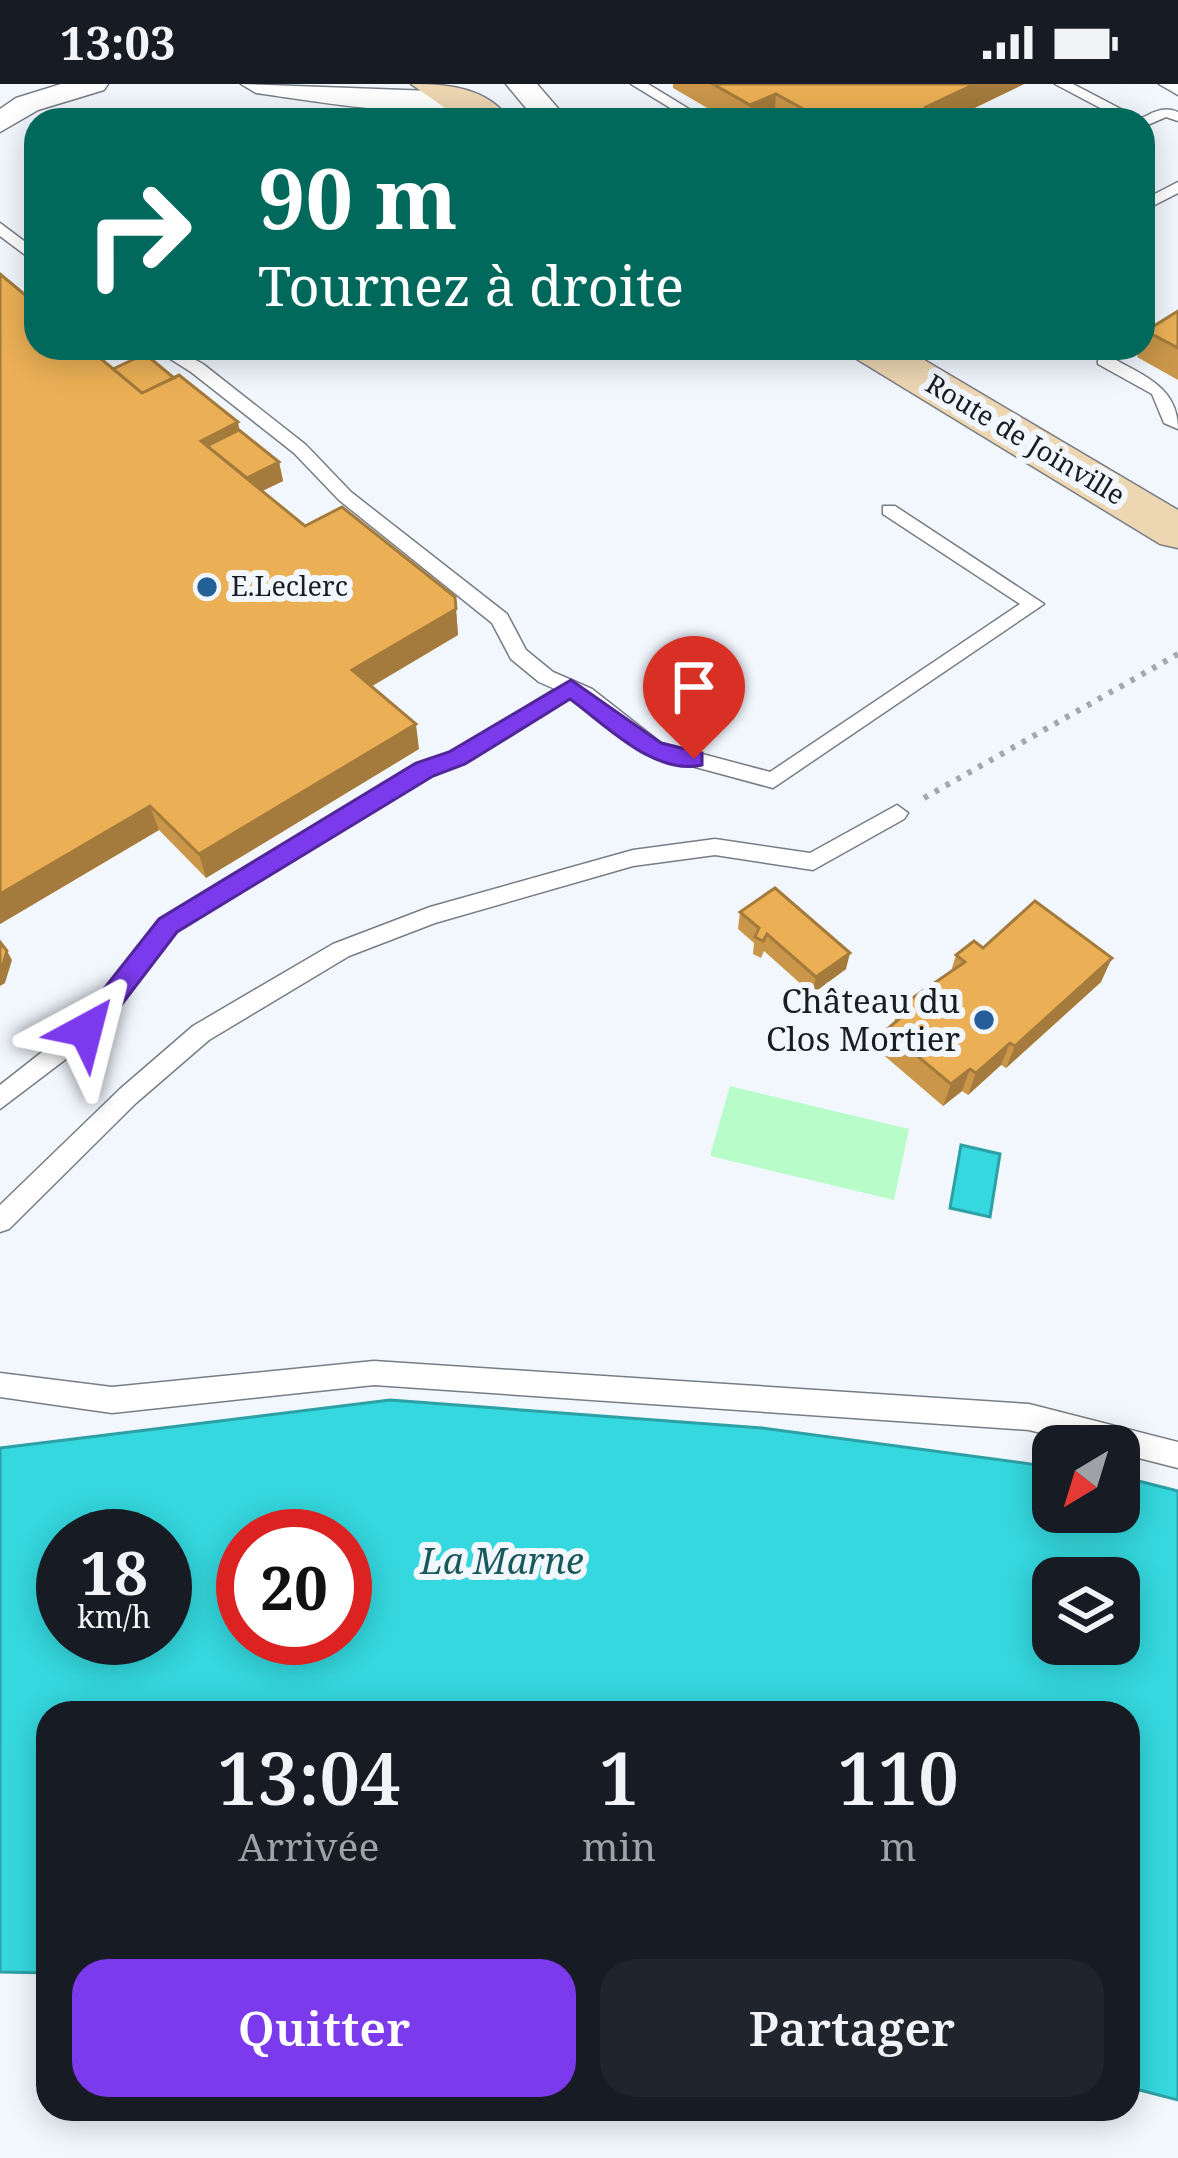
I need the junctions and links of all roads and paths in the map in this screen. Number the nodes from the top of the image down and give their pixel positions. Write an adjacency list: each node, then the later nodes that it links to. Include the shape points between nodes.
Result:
1 (93, 84): 6 (street)
2 (256, 84): 7 (street, via 380,101)
3 (521, 84): 8 (street)
4 (638, 84): 9 (lane)
5 (1062, 84): 10 (lane)
6 (31, 94): 11 (street)
7 (460, 102)
8 (542, 108)
9 (679, 108)
10 (1109, 108)
11 (0, 123)
12 (0, 228): 13 (lane)
13 (24, 248)
14 (183, 360): 21 (lane, via 500,619 518,654)
15 (892, 360): 19 (main road, Route de Joinville)
16 (1104, 360): 17 (lane, via 1159,391)
17 (1178, 424)
18 (889, 510): 21 (lane, via 1034,604 772,780 654,749)
19 (1178, 532)
20 (1178, 654): 22 (path)
21 (571, 688): 23 (lane, via 168,926 86,1030)
22 (897, 813): 24 (lane, via 813,862 715,847 633,858 341,950 201,1033)
23 (0, 1100)
24 (0, 1221)
25 (0, 1385): 26 (lane, via 112,1400 374,1373 1030,1418)
26 (1178, 1455)

